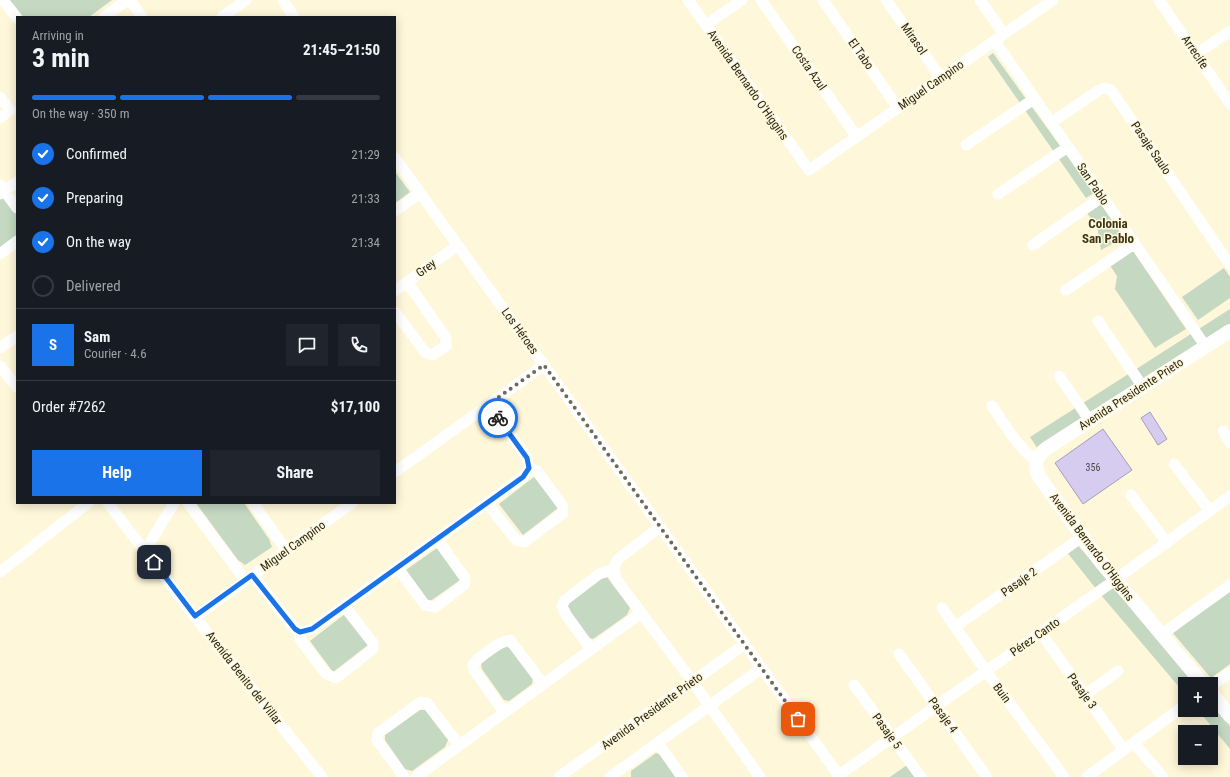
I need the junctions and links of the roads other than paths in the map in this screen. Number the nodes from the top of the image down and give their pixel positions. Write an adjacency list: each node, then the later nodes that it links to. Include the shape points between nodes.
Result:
1 (3, 0): 17 (street)
2 (129, 0): 13 (street); 14 (street)
3 (246, 0): 15 (street)
4 (283, 0): 16 (street)
5 (688, 0): 18 (street, Avenida Bernardo O'Higgins)
6 (742, 0): 18 (street)
7 (761, 0): 29 (street, Costa Azul)
8 (823, 0): 26 (street, El Tabo)
9 (886, 0): 22 (street, Mirasol)
10 (980, 0): 20 (street, San Pablo)
11 (1159, 0): 21 (street, Arrecife)
12 (1051, 1): 20 (street, Miguel Campino)
13 (105, 16)
14 (141, 16)
15 (223, 16)
16 (293, 16)
17 (16, 17)
18 (706, 25): 33 (street, Avenida Bernardo O'Higgins)
19 (1230, 31): 21 (street)
20 (999, 38): 22 (street, Miguel Campino); 24 (street, San Pablo)
21 (1196, 54): 25 (street, Arrecife)
22 (941, 78): 26 (street, Miguel Campino)
23 (0, 96): 27 (street, via 10,110)
24 (1034, 99): 28 (street, San Pablo); 30 (street)
25 (1230, 104)
26 (898, 108): 29 (street, Miguel Campino)
27 (0, 118)
28 (1051, 123): 31 (street, San Pablo); 46 (street, Pasaje Saulo, via 1101,88 1111,90)
29 (857, 137): 33 (street, Miguel Campino)
30 (966, 145)
31 (1068, 147): 37 (street); 38 (street, San Pablo)
32 (396, 159): 36 (street, Los Héroes)
33 (809, 170)
34 (16, 182): 35 (street)
35 (1, 190): 39 (street)
36 (420, 193): 40 (street); 43 (street, Los Héroes)
37 (998, 194)
38 (1102, 197): 42 (street, San Pablo); 44 (street)
39 (16, 207)
40 (396, 210)
41 (16, 242): 45 (street)
42 (1134, 244): 49 (street); 54 (street, San Pablo)
43 (458, 245): 47 (street, Grey); 56 (street, Los Héroes)
44 (1033, 245)
45 (0, 254)
46 (1230, 265)
47 (407, 282): 48 (street, Grey); 50 (street, via 446,338 446,346 432,355 425,352)
48 (396, 290)
49 (1066, 290)
50 (396, 313)
51 (1098, 321): 60 (street)
52 (1230, 331): 54 (main road, Avenida Presidente Prieto)
53 (16, 337): 55 (street)
54 (1206, 347): 60 (main road, Avenida Presidente Prieto)
55 (0, 348)
56 (544, 365): 61 (street); 80 (street, Los Héroes)
57 (0, 366): 59 (street)
58 (1059, 376): 63 (street)
59 (16, 386)
60 (1143, 387): 63 (main road, Avenida Presidente Prieto)
61 (489, 404): 68 (street, via 527,458); 69 (street)
62 (992, 406): 66 (street, via 1021,447)
63 (1090, 421): 66 (main road, Avenida Presidente Prieto, via 1042,451)
64 (1223, 431): 65 (street)
65 (1230, 443)
66 (1037, 460): 81 (main road, Avenida Bernardo O'Higgins, via 1036,470 1040,478)
67 (1174, 464): 79 (street)
68 (529, 468): 72 (street, via 523,477); 72 (street, via 536,471 545,482 562,505 563,513 524,542 516,540)
69 (396, 471)
70 (1131, 495): 83 (street)
71 (1230, 496): 79 (street, Pérez Canto)
72 (487, 503): 82 (street)
73 (87, 504): 88 (street)
74 (109, 504): 85 (street, Avenida Benito del Villar)
75 (173, 504): 85 (street)
76 (189, 504): 89 (street)
77 (254, 504): 84 (street)
78 (351, 504): 84 (street, Miguel Campino)
79 (1210, 511): 83 (street, Pérez Canto)
80 (660, 527): 87 (street, via 617,560); 100 (street, Los Héroes)
81 (1082, 537): 90 (main road, Avenida Bernardo O'Higgins); 96 (street, Pasaje 2)
82 (437, 539): 86 (street); 86 (street, via 466,578 464,585 435,607 425,605)
83 (1167, 543): 90 (street, Pérez Canto)
84 (286, 550): 89 (street, Miguel Campino)
85 (145, 552): 95 (street, Avenida Benito del Villar)
86 (397, 568): 92 (street)
87 (614, 569): 94 (street, via 616,578); 101 (street, via 599,574 565,600 562,606)
88 (0, 572)
89 (248, 578): 95 (street, Miguel Campino); 97 (street)
90 (1116, 580): 98 (street, Pérez Canto); 99 (main road, Avenida Bernardo O'Higgins)
91 (1230, 585): 99 (street)
92 (344, 606): 97 (street, via 312,629); 97 (street, via 373,643 373,649 336,678 326,674 300,640)
93 (942, 608): 96 (street, Buin)
94 (641, 613): 101 (street); 109 (street)
95 (195, 616): 127 (street, Avenida Benito del Villar)
96 (955, 627): 104 (street, Buin)
97 (300, 632)
98 (1041, 633): 104 (street, Pérez Canto); 112 (street, Pasaje 3)
99 (1161, 635): 107 (main road, Avenida Bernardo O'Higgins)
100 (745, 644): 103 (street, Los Héroes); 109 (street, Avenida Presidente Prieto)
101 (591, 649): 110 (street)
102 (899, 654): 115 (street, Pasaje 4)
103 (762, 668): 114 (street); 125 (street, Los Héroes)
104 (986, 671): 115 (street, Pérez Canto); 134 (street, Buin)
105 (1118, 671): 112 (street)
106 (1230, 673): 108 (street)
107 (1197, 677)
108 (1218, 681)
109 (692, 682): 114 (street); 130 (street, Avenida Presidente Prieto)
110 (542, 684): 117 (street); 117 (street, via 510,640 477,660 473,665 474,670)
111 (854, 685): 119 (street, Pasaje 5)
112 (1085, 695): 123 (street, Pasaje 3)
113 (1218, 701): 118 (main road)
114 (710, 706): 120 (street); 132 (street)
115 (936, 706): 119 (street, Pérez Canto); 126 (street, Pasaje 4)
116 (1178, 710): 121 (street)
117 (504, 712): 122 (street)
118 (1230, 716)
119 (892, 737): 125 (street, Pérez Canto); 133 (street, Pasaje 5)
120 (658, 743): 124 (street); 131 (street)
121 (1134, 743): 123 (street); 136 (street)
122 (459, 745): 128 (street, via 427,702 421,702 378,733 377,740); 129 (street)
123 (1124, 750): 135 (street)
124 (617, 775)
125 (839, 776)
126 (986, 776)
127 (322, 777)
128 (404, 777)
129 (416, 777)
130 (559, 777)
131 (682, 777)
132 (760, 777)
133 (920, 777)
134 (1064, 777)
135 (1087, 777)
136 (1163, 777)

